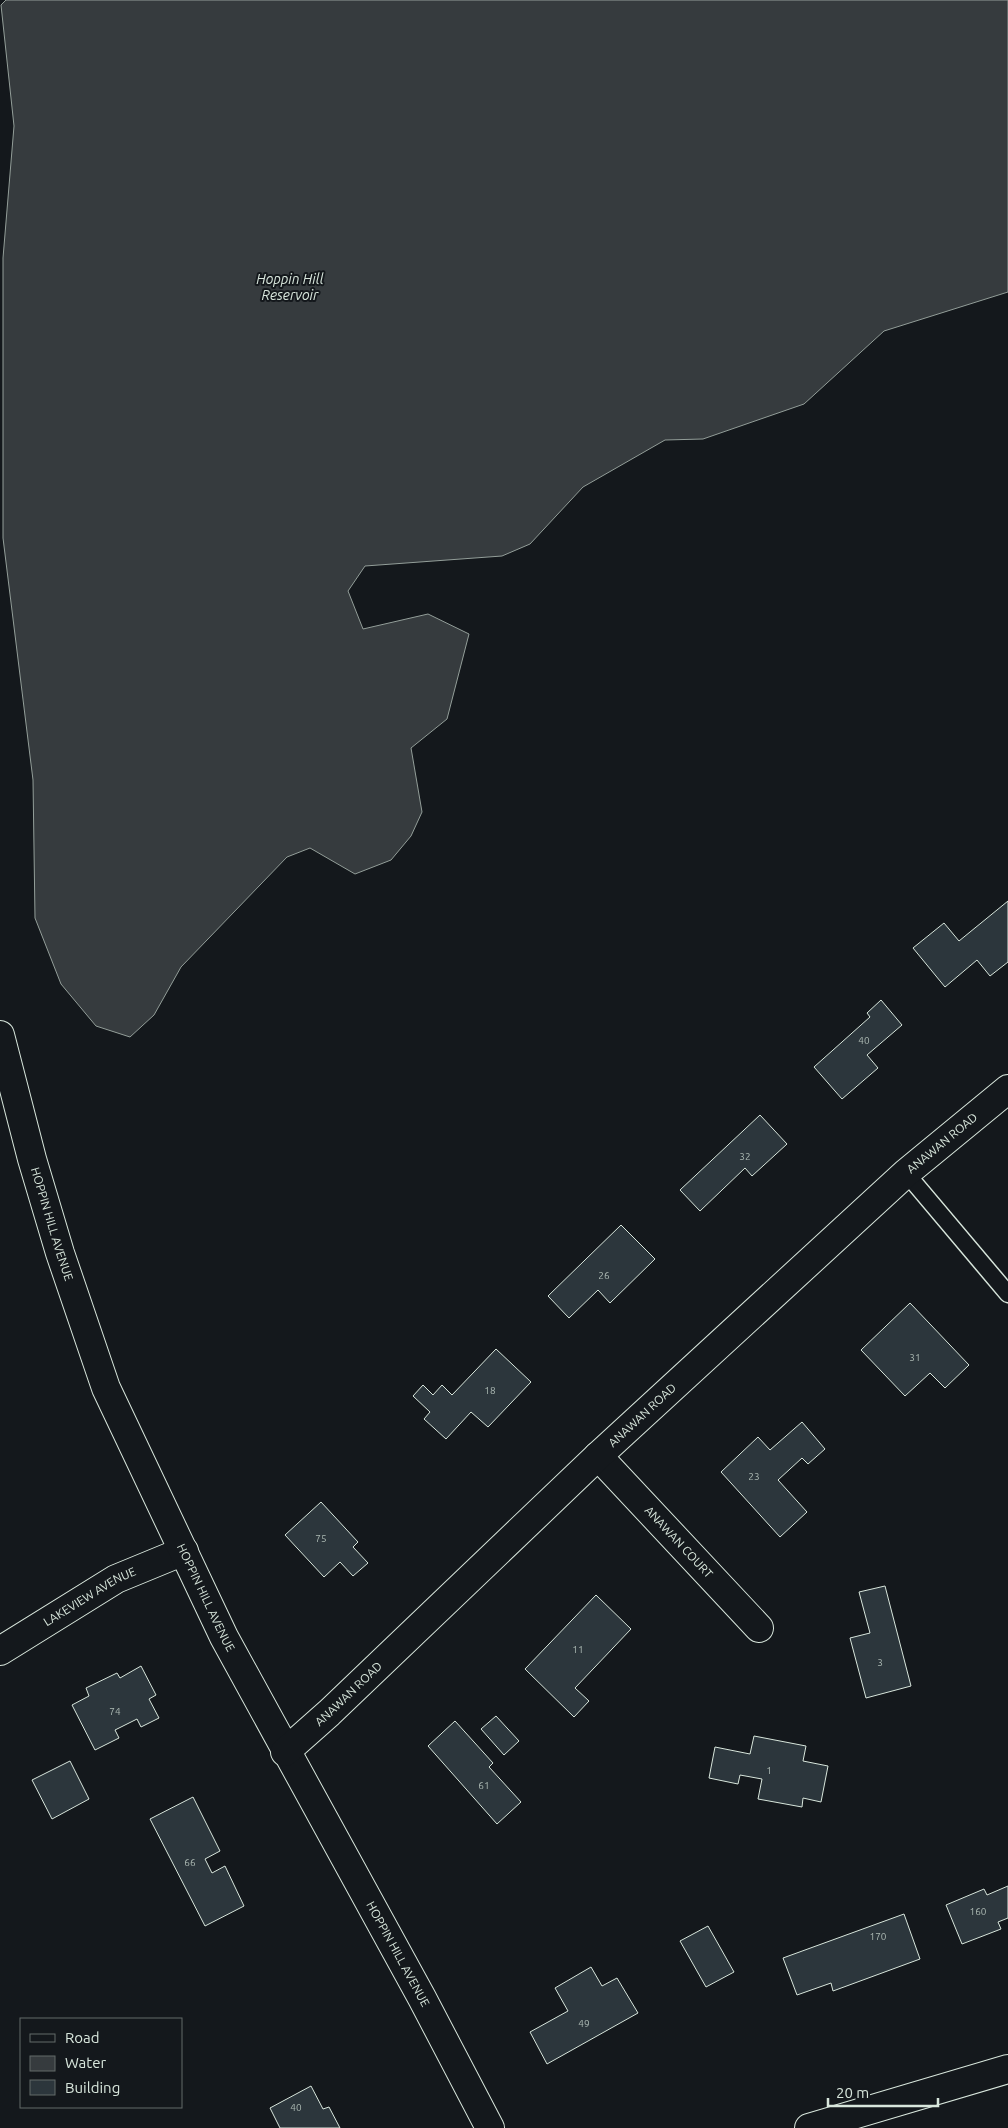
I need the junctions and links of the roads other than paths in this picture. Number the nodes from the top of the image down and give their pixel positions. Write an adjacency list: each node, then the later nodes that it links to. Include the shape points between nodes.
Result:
1 (0, 1035): 6 (street, HOPPIN HILL AVENUE, via 60,1253 106,1388)
2 (1008, 1090): 3 (street, ANAWAN ROAD)
3 (906, 1173): 4 (lane); 5 (street, ANAWAN ROAD)
4 (1008, 1294)
5 (598, 1456): 7 (street, ANAWAN COURT); 9 (street, ANAWAN ROAD)
6 (184, 1551): 8 (street, LAKEVIEW AVENUE, via 116,1579); 9 (street, HOPPIN HILL AVENUE)
7 (759, 1628)
8 (0, 1651)
9 (285, 1752): 11 (street, HOPPIN HILL AVENUE)
10 (1008, 2069): 12 (street)
11 (490, 2128)
12 (809, 2128)

